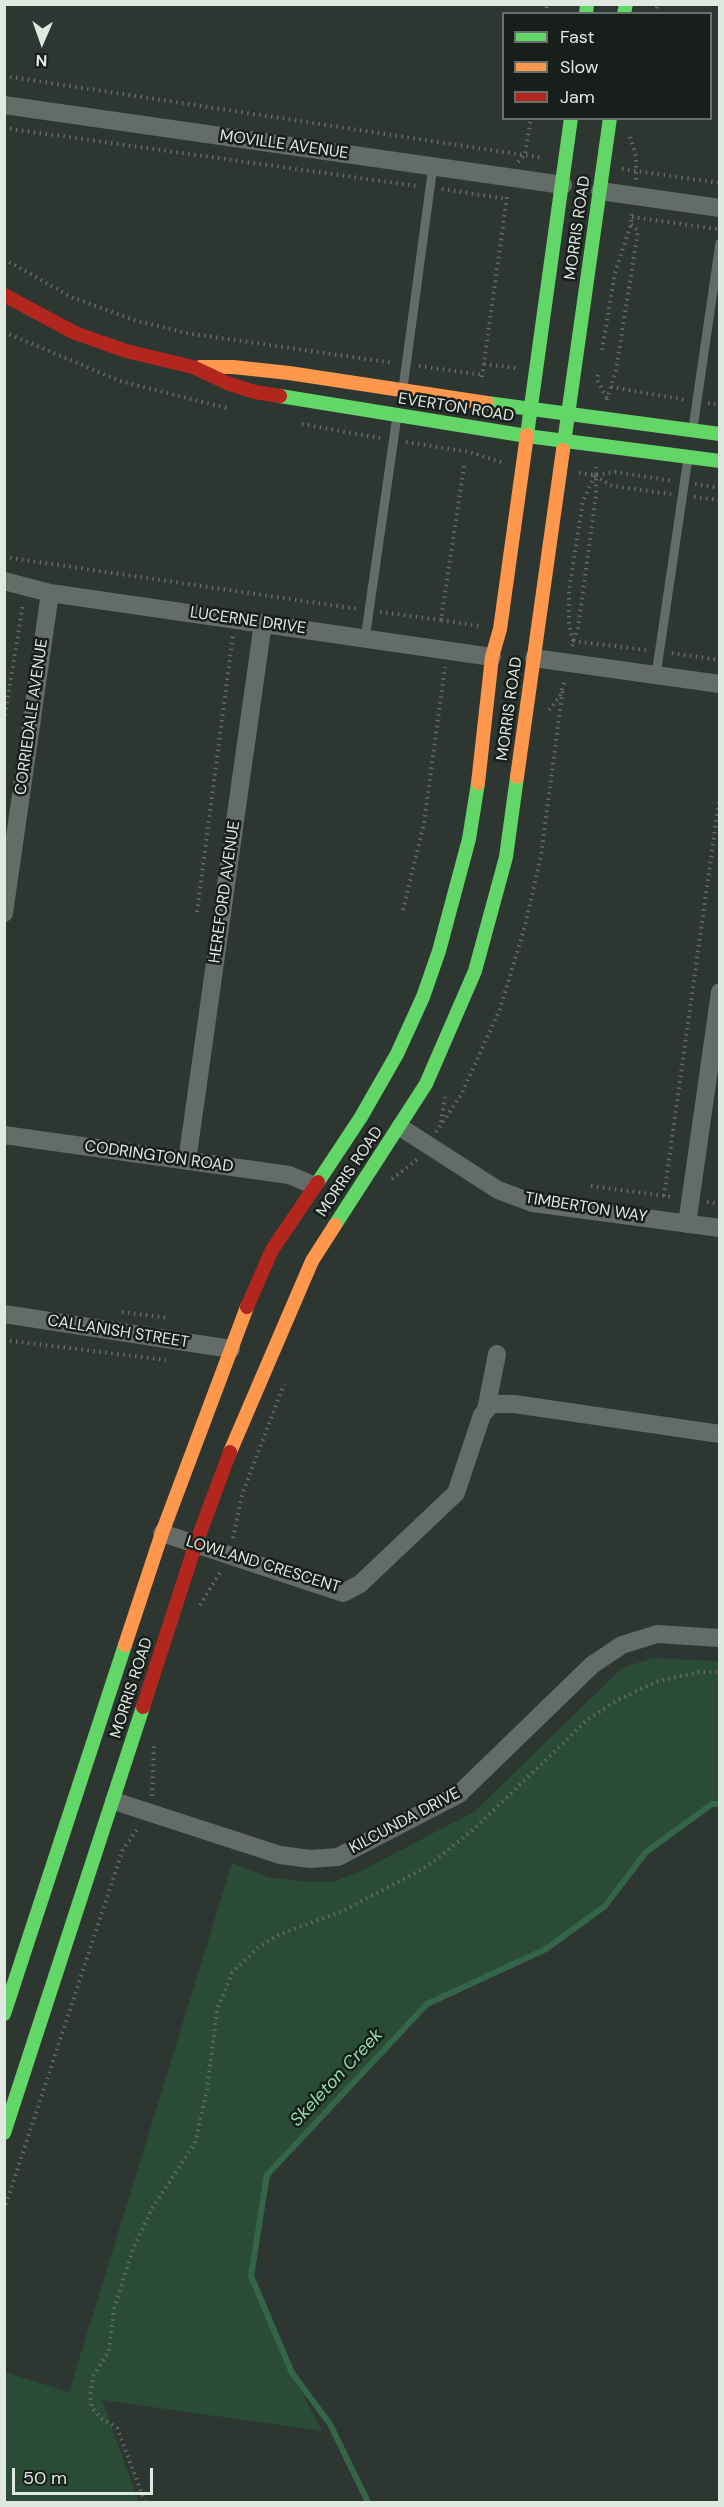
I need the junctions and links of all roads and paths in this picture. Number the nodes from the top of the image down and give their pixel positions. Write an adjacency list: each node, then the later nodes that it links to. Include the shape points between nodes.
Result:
1 (4, 76): 8 (path)
2 (4, 105): 10 (street, MOVILLE AVENUE)
3 (531, 120): 8 (path)
4 (571, 120): 9 (street, MORRIS ROAD)
5 (609, 120): 11 (street, MORRIS ROAD)
6 (4, 128): 16 (path)
7 (629, 134): 12 (path)
8 (525, 155): 9 (path); 13 (path)
9 (565, 162): 15 (street, MORRIS ROAD)
10 (433, 166): 13 (street, MOVILLE AVENUE); 16 (lane)
11 (603, 166): 12 (path); 17 (street, MORRIS ROAD)
12 (637, 171): 14 (path)
13 (510, 177): 15 (street, MOVILLE AVENUE); 18 (path)
14 (720, 183)
15 (563, 185): 35 (street, MORRIS ROAD)
16 (430, 187): 18 (path); 26 (lane)
17 (600, 191): 19 (street); 36 (street, MORRIS ROAD)
18 (507, 199): 29 (path)
19 (720, 208)
20 (632, 217): 21 (path)
21 (720, 230)
22 (720, 243): 33 (lane)
23 (4, 259): 26 (path, via 71,297 134,320 186,333)
24 (4, 295): 27 (street, EVERTON ROAD, via 75,333 126,351)
25 (600, 359): 30 (path, via 615,273 631,224 638,231)
26 (406, 364): 29 (path); 31 (lane)
27 (193, 367): 31 (street, EVERTON ROAD, via 259,369); 37 (street, EVERTON ROAD, via 255,392)
28 (599, 369): 30 (path, via 597,380 607,399)
29 (483, 375): 32 (path)
30 (611, 387): 33 (path)
31 (403, 390): 32 (street, EVERTON ROAD)
32 (479, 402): 35 (street, EVERTON ROAD)
33 (697, 402): 34 (path); 39 (lane)
34 (720, 405)
35 (531, 410): 36 (street, EVERTON ROAD); 41 (street, MORRIS ROAD)
36 (568, 415): 39 (street, EVERTON ROAD); 42 (street, MORRIS ROAD)
37 (397, 416): 38 (street, EVERTON ROAD); 56 (lane)
38 (480, 429): 41 (street, EVERTON ROAD); 43 (path)
39 (693, 431): 40 (street, EVERTON ROAD)
40 (720, 434)
41 (527, 436): 42 (street, EVERTON ROAD); 59 (street, MORRIS ROAD)
42 (564, 441): 44 (street, EVERTON ROAD); 63 (street, MORRIS ROAD)
43 (479, 456)
44 (688, 457): 45 (street, EVERTON ROAD); 48 (lane)
45 (720, 461)
46 (464, 466): 57 (path)
47 (595, 475): 47 (path, via 583,501 569,590 573,641 596,495); 48 (path, via 616,472); 50 (path, via 612,486)
48 (684, 482): 49 (path); 50 (lane)
49 (720, 488)
50 (682, 495): 51 (path); 65 (lane)
51 (720, 500)
52 (4, 557): 56 (path)
53 (4, 581): 54 (street, LUCERNE DRIVE)
54 (50, 593): 58 (street, LUCERNE DRIVE); 71 (street, CORRIEDALE AVENUE)
55 (23, 603): 68 (path)
56 (367, 610): 57 (path); 61 (lane)
57 (441, 620): 59 (path)
58 (263, 623): 61 (street, LUCERNE DRIVE); 77 (street, HEREFORD AVENUE)
59 (500, 629): 62 (street, MORRIS ROAD)
60 (233, 634): 72 (path)
61 (365, 639): 62 (street, LUCERNE DRIVE)
62 (492, 657): 79 (street, MORRIS ROAD, via 483,755 469,839 439,951 397,1054 361,1117)
63 (534, 658): 65 (street); 75 (street, MORRIS ROAD, via 506,857 489,924 450,1032)
64 (445, 663): 70 (path, via 424,823)
65 (656, 675): 66 (street)
66 (720, 684)
67 (563, 688): 74 (path, via 541,855 525,926 500,1009 461,1095)
68 (4, 720)
69 (720, 793): 82 (path)
70 (403, 910)
71 (4, 912)
72 (197, 912)
73 (720, 992): 83 (street)
74 (440, 1124)
75 (400, 1127): 85 (street, TIMBERTON WAY, via 498,1190 533,1203); 97 (street, MORRIS ROAD, via 307,1260)
76 (4, 1135): 77 (street, CODRINGTON ROAD)
77 (187, 1161): 79 (street, CODRINGTON ROAD, via 289,1175)
78 (417, 1161): 80 (path)
79 (313, 1185): 89 (street, MORRIS ROAD)
80 (385, 1185)
81 (591, 1186): 82 (path)
82 (664, 1196): 83 (path)
83 (691, 1199): 84 (path); 85 (street)
84 (720, 1204)
85 (687, 1224): 86 (street, TIMBERTON WAY)
86 (720, 1228)
87 (4, 1314): 89 (street, CALLANISH STREET)
88 (4, 1340): 91 (path)
89 (231, 1349): 96 (street, MORRIS ROAD)
90 (497, 1354): 93 (street, LOWLAND CRESCENT)
91 (166, 1360)
92 (286, 1379): 95 (path, via 242,1495)
93 (486, 1410): 94 (street, via 491,1404 514,1404); 97 (street, LOWLAND CRESCENT, via 456,1493 360,1584 343,1593)
94 (720, 1434)
95 (236, 1530)
96 (162, 1533): 97 (street, LOWLAND CRESCENT); 106 (street, MORRIS ROAD)
97 (195, 1546): 104 (street, MORRIS ROAD)
98 (217, 1582): 99 (path)
99 (197, 1615)
100 (720, 1638): 104 (street, KILCUNDA DRIVE, via 657,1634 622,1644 592,1665 459,1794 338,1857 280,1856)
101 (720, 1672): 109 (path, via 699,1672 655,1682 616,1701 587,1720 474,1829 428,1866 343,1911 278,1935 232,1973 217,2010 207,2090 195,2143 153,2207 133,2249 114,2309 109,2351 93,2376 92,2408 117,2428)
102 (158, 1736): 103 (path, via 154,1747)
103 (153, 1794)
104 (114, 1801): 107 (street, MORRIS ROAD)
105 (144, 1821): 108 (path, via 123,1849)
106 (4, 2014)
107 (4, 2133)
108 (4, 2211)
109 (145, 2502)

